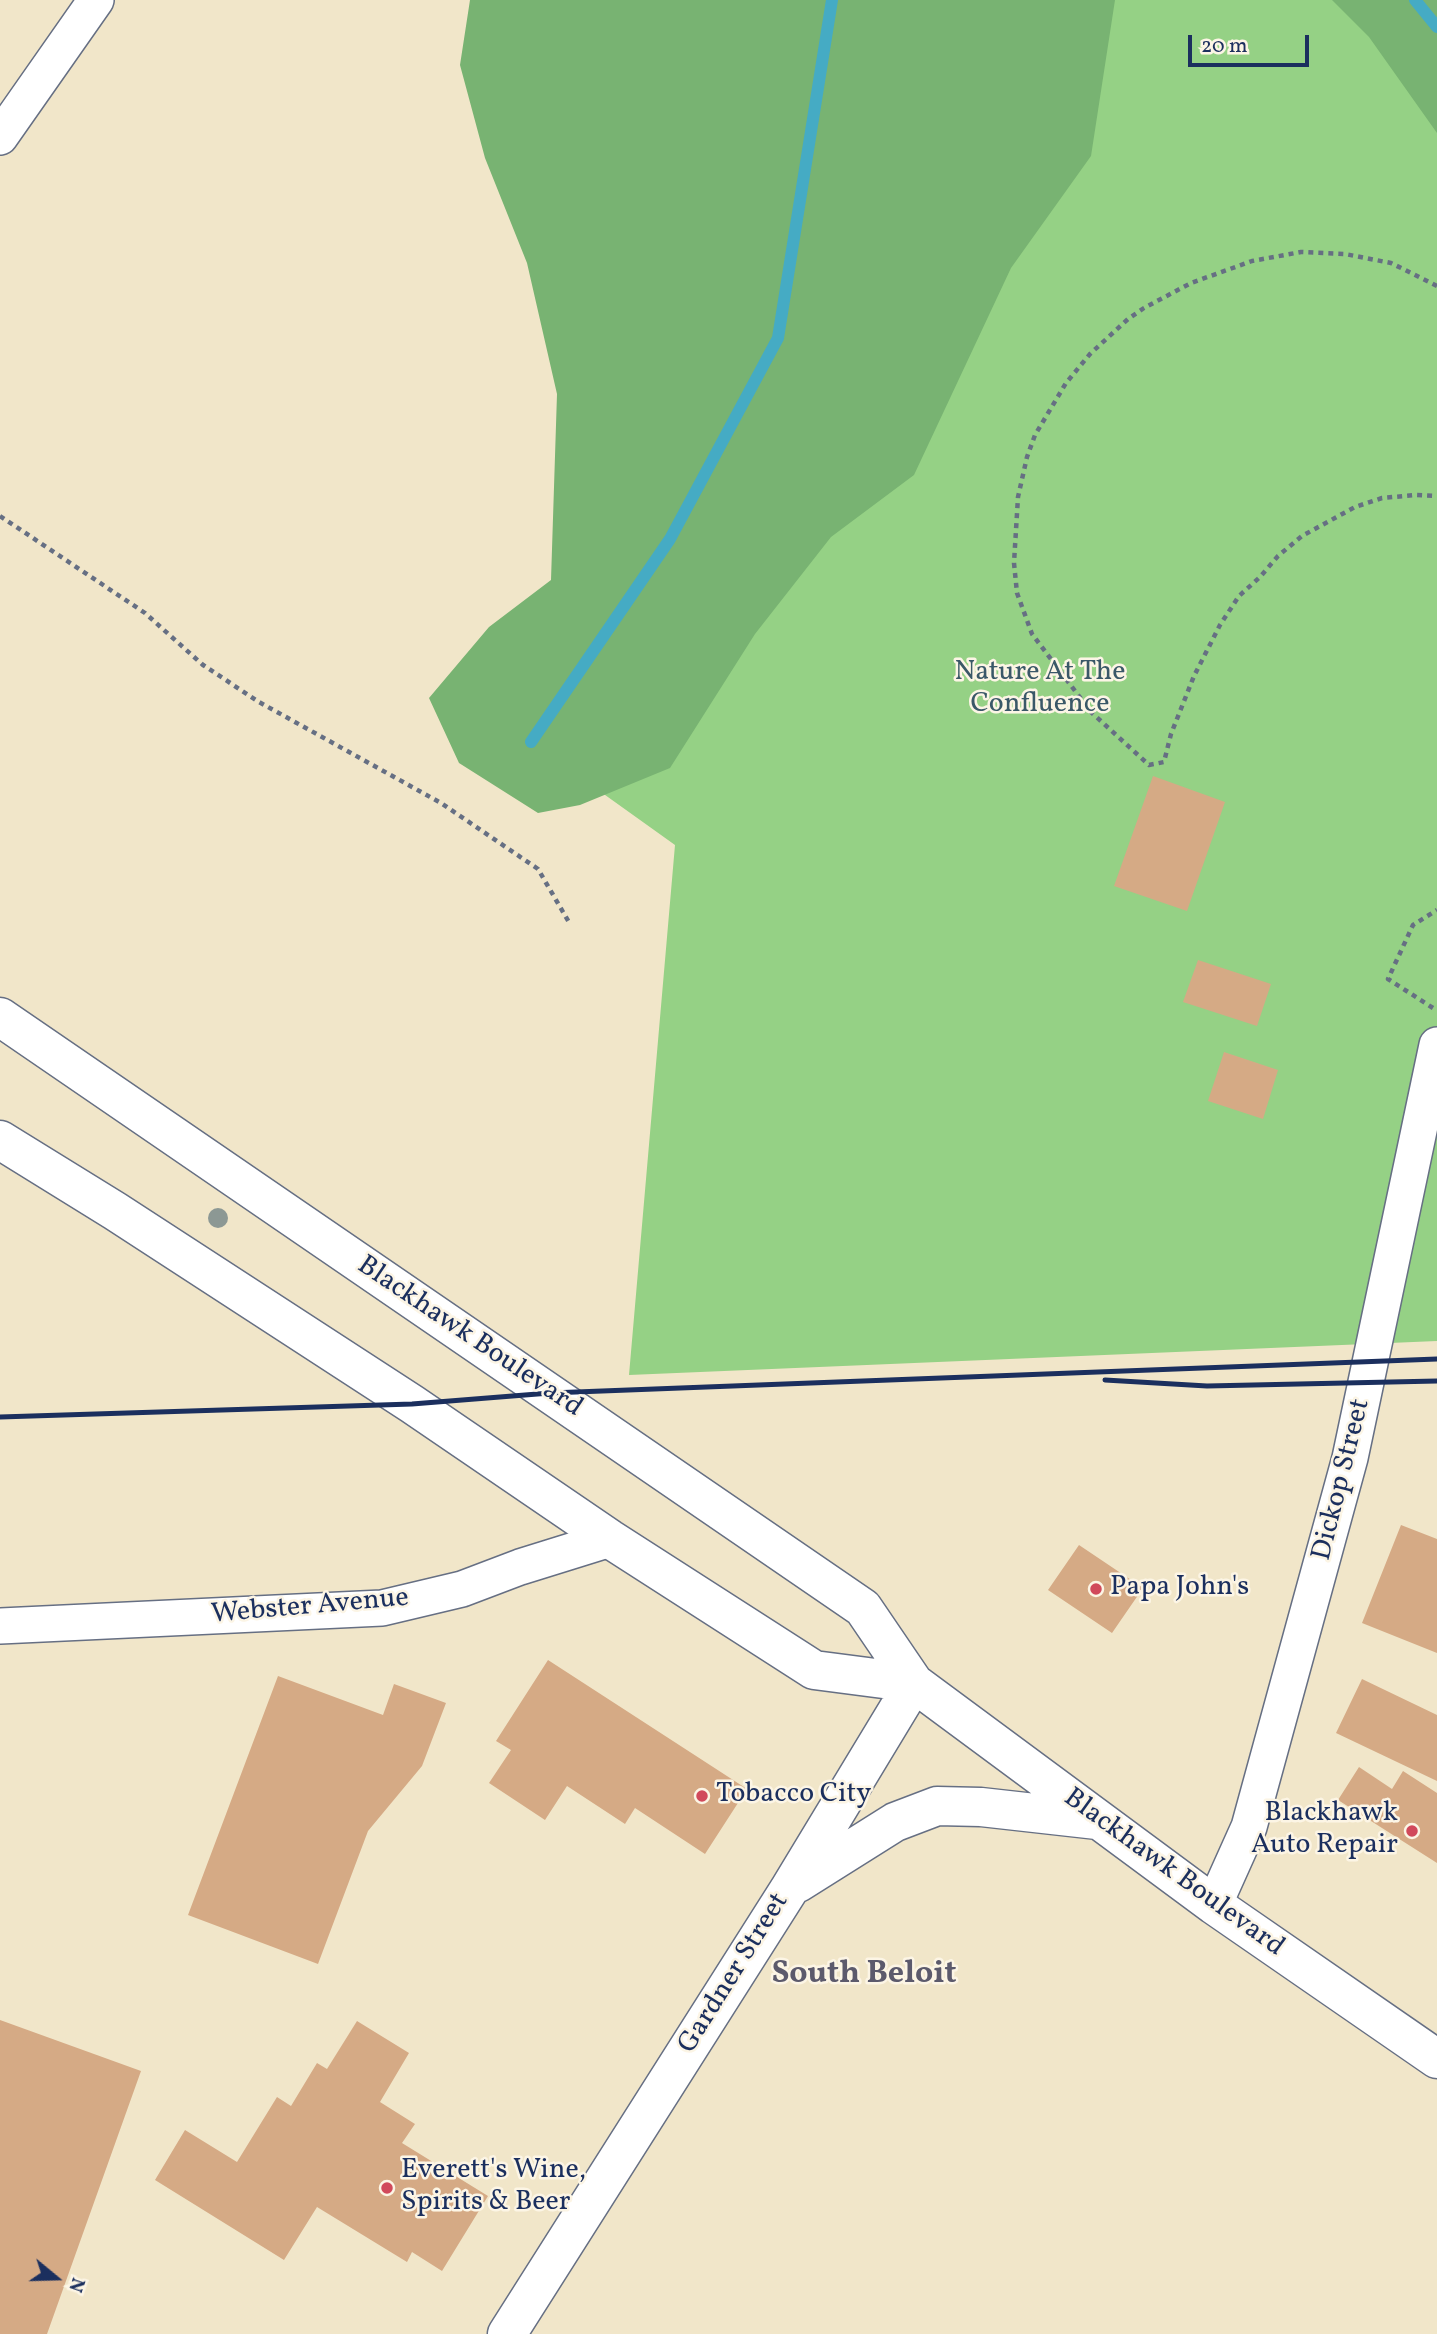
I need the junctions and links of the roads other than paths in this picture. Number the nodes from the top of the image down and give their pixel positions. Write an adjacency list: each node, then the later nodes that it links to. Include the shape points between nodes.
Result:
1 (96, 0): 2 (street)
2 (0, 137)
3 (0, 1017): 8 (main road, Blackhawk Boulevard, via 863,1608)
4 (1437, 1045): 11 (street, Dickop Street, via 1350,1458 1249,1827)
5 (0, 1140): 6 (main road, Blackhawk Boulevard, via 412,1404)
6 (610, 1539): 7 (street, Webster Avenue, via 461,1589 382,1608); 8 (main road, Blackhawk Boulevard, via 814,1670)
7 (0, 1626)
8 (914, 1683): 9 (main road, Blackhawk Boulevard); 10 (main road, Gardner Street)
9 (1097, 1820): 10 (main road, via 937,1806 895,1822); 11 (main road, Blackhawk Boulevard)
10 (790, 1888): 13 (main road, Gardner Street)
11 (1214, 1905): 12 (main road, Blackhawk Boulevard)
12 (1437, 2059)
13 (507, 2334)

